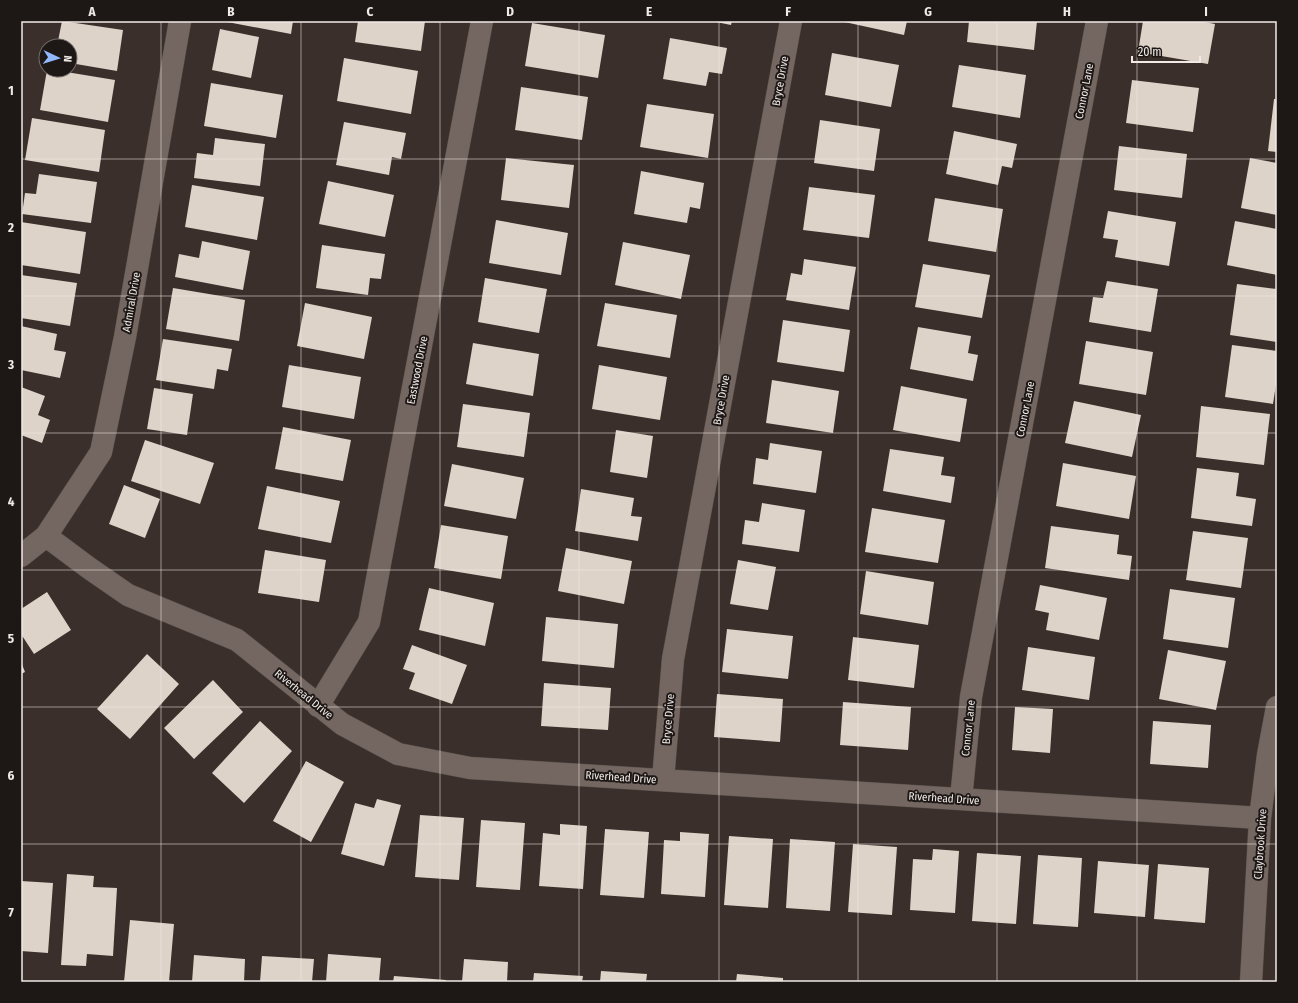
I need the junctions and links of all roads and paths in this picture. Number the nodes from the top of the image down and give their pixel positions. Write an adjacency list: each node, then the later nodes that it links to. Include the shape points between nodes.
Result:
1 (180, 21): 5 (street, Admiral Drive, via 125,337 101,452)
2 (482, 21): 7 (street, Eastwood Drive, via 369,622)
3 (791, 21): 9 (street, Bryce Drive, via 673,659)
4 (1097, 21): 10 (street, Connor Lane, via 971,697)
5 (46, 536): 6 (street, Admiral Drive); 7 (street, Riverhead Drive, via 128,595 237,640)
6 (21, 556)
7 (318, 706): 9 (street, Riverhead Drive, via 342,724 398,754 470,768)
8 (1277, 707): 11 (street, Claybrook Drive)
9 (663, 780): 10 (street, Riverhead Drive)
10 (961, 799): 11 (street, Riverhead Drive)
11 (1260, 818): 12 (street, Claybrook Drive)
12 (1251, 982)

